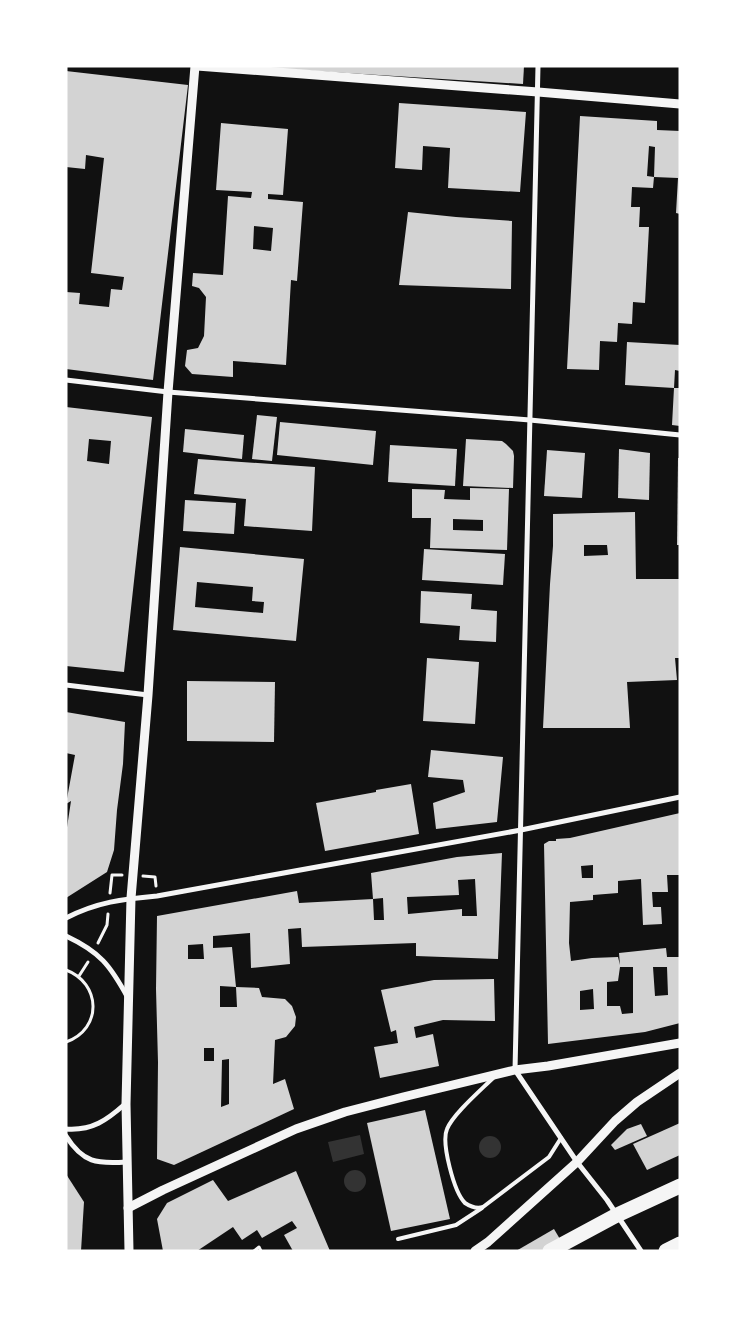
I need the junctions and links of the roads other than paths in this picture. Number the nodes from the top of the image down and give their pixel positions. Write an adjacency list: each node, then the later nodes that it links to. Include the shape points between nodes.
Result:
1 (196, 66): 3 (street); 6 (street)
2 (538, 66): 3 (street)
3 (538, 92): 4 (street); 7 (street)
4 (680, 104)
5 (66, 380): 6 (street)
6 (168, 392): 7 (street); 10 (street)
7 (530, 420): 8 (street); 12 (street)
8 (680, 435)
9 (66, 685): 10 (street)
10 (148, 695): 13 (street)
11 (680, 797): 12 (street)
12 (521, 830): 13 (street); 18 (street)
13 (132, 898): 14 (street, via 93,906); 16 (street)
14 (66, 918)
15 (66, 936): 16 (street, via 106,963)
16 (128, 998): 21 (street)
17 (680, 1043): 18 (street)
18 (515, 1070): 20 (street); 24 (street)
19 (680, 1073): 26 (street, via 615,1121)
20 (496, 1075): 28 (lane, via 450,1123 444,1139 460,1195 474,1208); 29 (street, via 346,1112 296,1129)
21 (126, 1104): 22 (street, via 94,1126); 25 (street)
22 (66, 1129)
23 (66, 1136): 25 (street, via 87,1159 104,1163)
24 (561, 1138): 26 (street); 28 (lane, via 549,1157)
25 (126, 1162): 29 (street)
26 (577, 1162): 33 (street); 35 (street)
27 (680, 1186): 34 (highway)
28 (483, 1207): 30 (lane, via 456,1225)
29 (128, 1208): 32 (street)
30 (398, 1239)
31 (680, 1244): 36 (highway)
32 (129, 1251)
33 (475, 1251)
34 (550, 1251)
35 (641, 1251)
36 (666, 1251)

